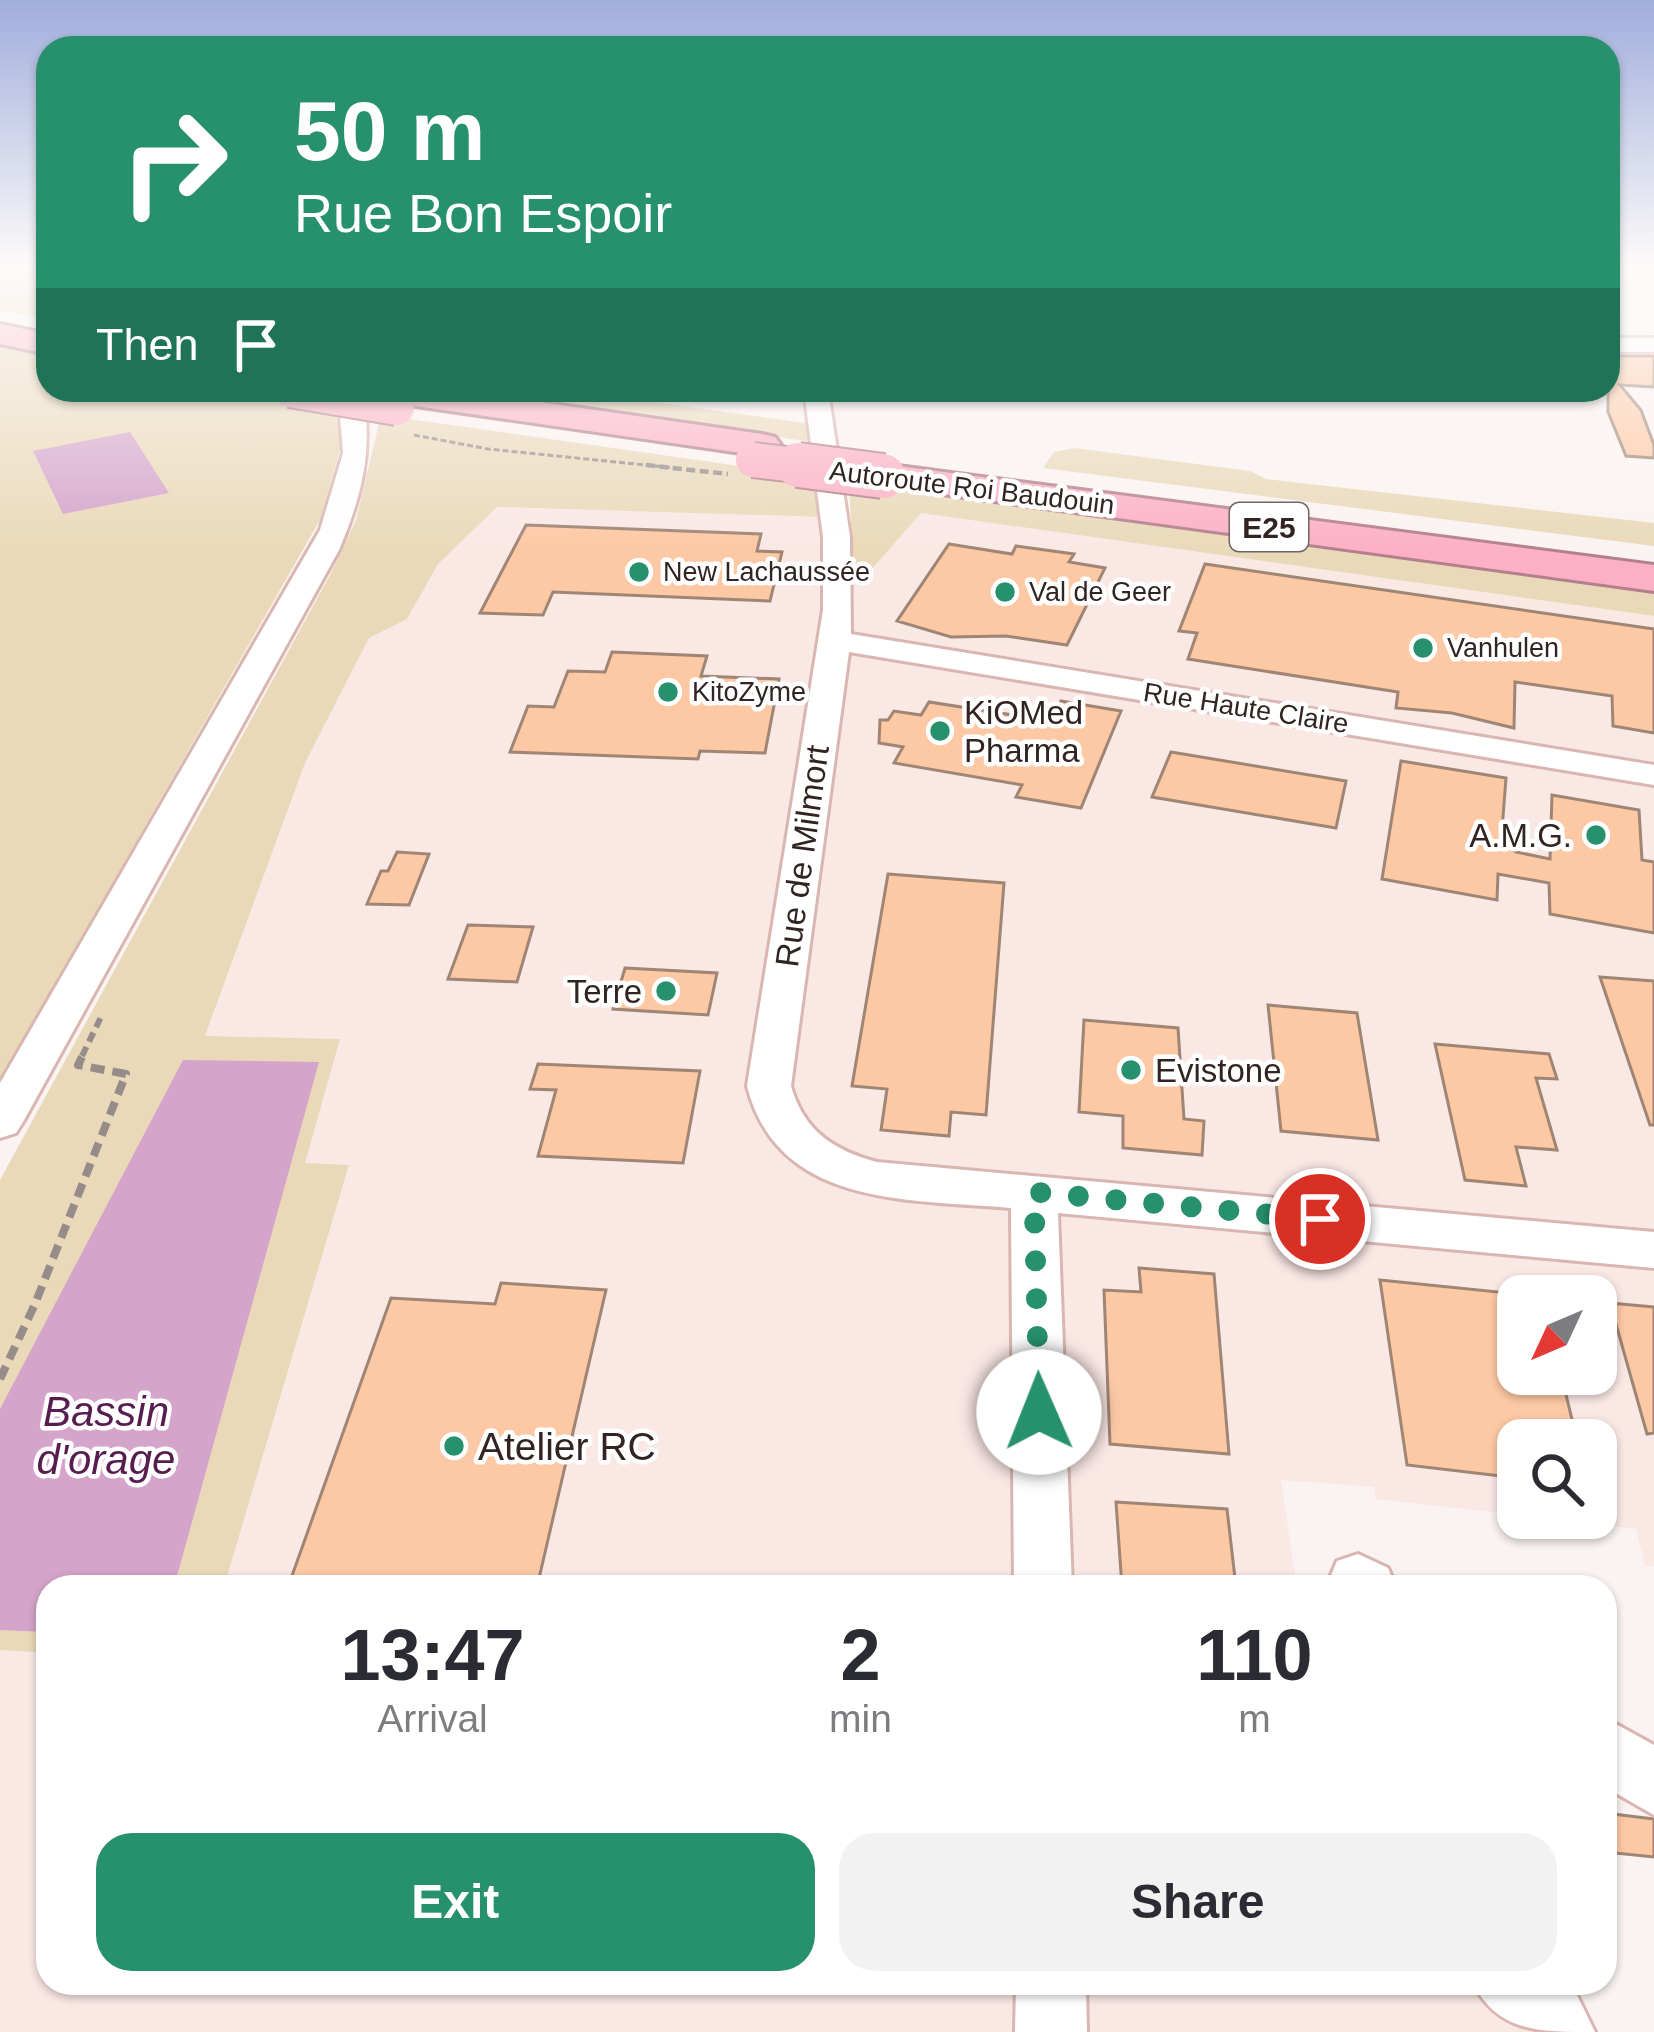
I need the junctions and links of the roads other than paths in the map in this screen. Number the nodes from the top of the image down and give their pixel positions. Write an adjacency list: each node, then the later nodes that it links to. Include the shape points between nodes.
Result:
1 (352, 402): 9 (street, via 359,442 344,508)
2 (818, 402): 7 (street, Rue de Milmort, via 839,542)
3 (393, 406): 4 (highway, Autoroute Roi Baudouin / E25, bridge, via 752,460)
4 (885, 468): 5 (highway, Autoroute Roi Baudouin / E25); 6 (highway, Autoroute Roi Baudouin / E25)
5 (1654, 559)
6 (1654, 578)
7 (838, 640): 8 (street, Rue Haute Claire); 10 (street, Rue de Milmort, via 769,1087 775,1118 820,1160 878,1179)
8 (1654, 775)
9 (0, 1122)
10 (1034, 1192): 11 (street); 12 (street)
11 (1654, 1250)
12 (1042, 1575)
13 (1617, 1757): 14 (street)
14 (1654, 1783)
15 (1051, 1995): 17 (street)
16 (1524, 1995): 18 (street)
17 (1051, 2032)
18 (1559, 2032)

